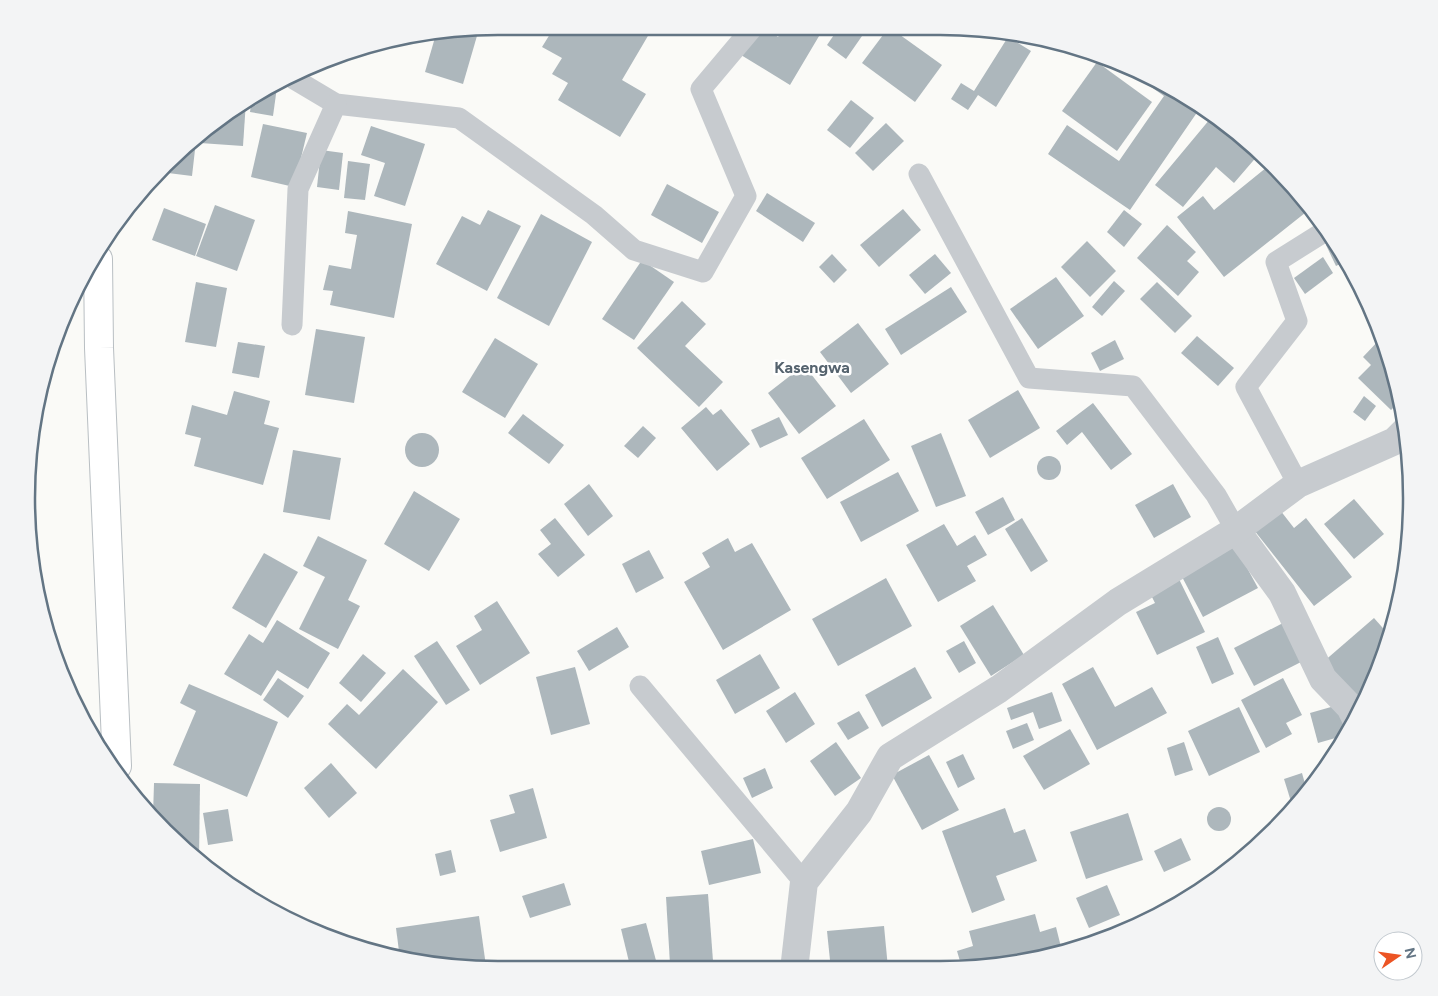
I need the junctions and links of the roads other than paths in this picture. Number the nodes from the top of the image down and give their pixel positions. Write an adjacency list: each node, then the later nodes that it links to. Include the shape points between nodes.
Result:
1 (746, 35): 3 (lane, via 701,89 746,196 703,272 634,250 594,215 459,118)
2 (297, 81): 3 (lane)
3 (336, 104): 7 (lane, via 298,189)
4 (919, 174): 10 (lane, via 1029,378 1133,386 1216,496)
5 (1320, 234): 9 (lane, via 1276,262 1298,321 1246,387)
6 (98, 264): 13 (street)
7 (292, 324)
8 (1399, 437): 9 (street)
9 (1298, 484): 10 (street)
10 (1236, 530): 12 (street, via 1282,593 1323,679); 14 (street, via 1118,602 999,689 890,757 859,812)
11 (640, 686): 14 (lane)
12 (1351, 710)
13 (117, 760)
14 (804, 882): 15 (street)
15 (795, 961)

